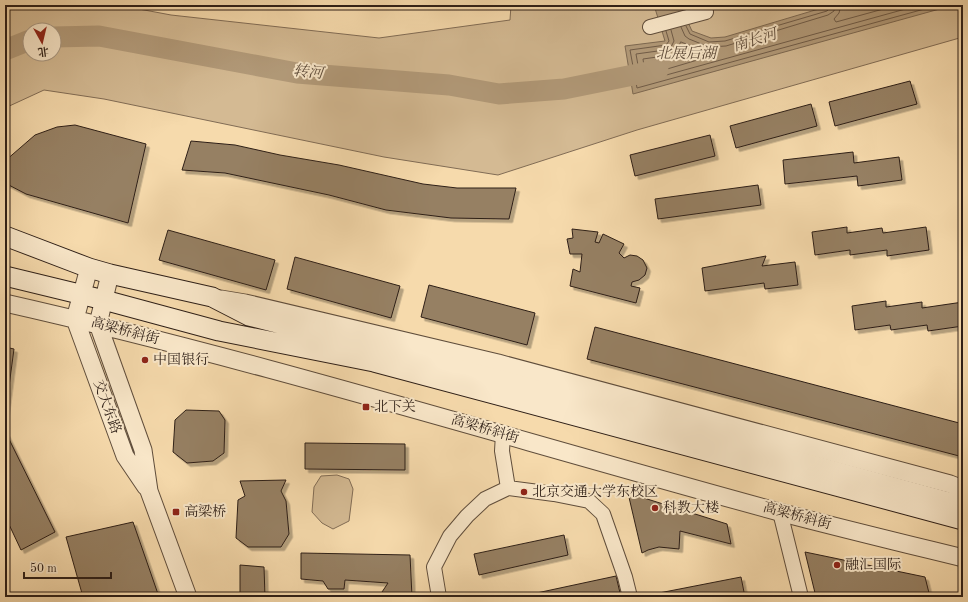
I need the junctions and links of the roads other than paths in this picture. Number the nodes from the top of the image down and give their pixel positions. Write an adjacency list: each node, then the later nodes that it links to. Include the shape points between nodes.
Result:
1 (706, 12): 2 (street)
2 (650, 27)
3 (5, 236): 4 (main road)
4 (89, 268): 5 (main road); 7 (street)
5 (110, 274): 8 (main road); 9 (street)
6 (5, 276): 7 (main road, 高梁桥斜街)
7 (82, 295): 9 (main road, 高梁桥斜街); 11 (street)
8 (212, 297): 14 (street, via 498,363); 18 (main road, via 249,316 501,380)
9 (104, 300): 12 (street); 20 (main road, 高梁桥斜街, via 219,331 374,362)
10 (5, 303): 11 (street, 高梁桥斜街)
11 (75, 319): 12 (street, 高梁桥斜街); 16 (street, 交大东路, via 125,456)
12 (98, 324): 13 (street, 高梁桥斜街); 16 (street, 交大东路, via 143,450)
13 (503, 434): 15 (street, via 502,451); 19 (street, 高梁桥斜街)
14 (956, 487): 17 (street)
15 (508, 488): 23 (street, via 485,499 450,536 434,567); 24 (street, via 589,501 594,505 603,514)
16 (149, 491): 22 (street, 交大东路)
17 (963, 498)
18 (963, 506)
19 (780, 512): 21 (street, 高梁桥斜街); 25 (street)
20 (963, 520)
21 (963, 558)
22 (188, 597)
23 (439, 597)
24 (630, 597)
25 (801, 597)

